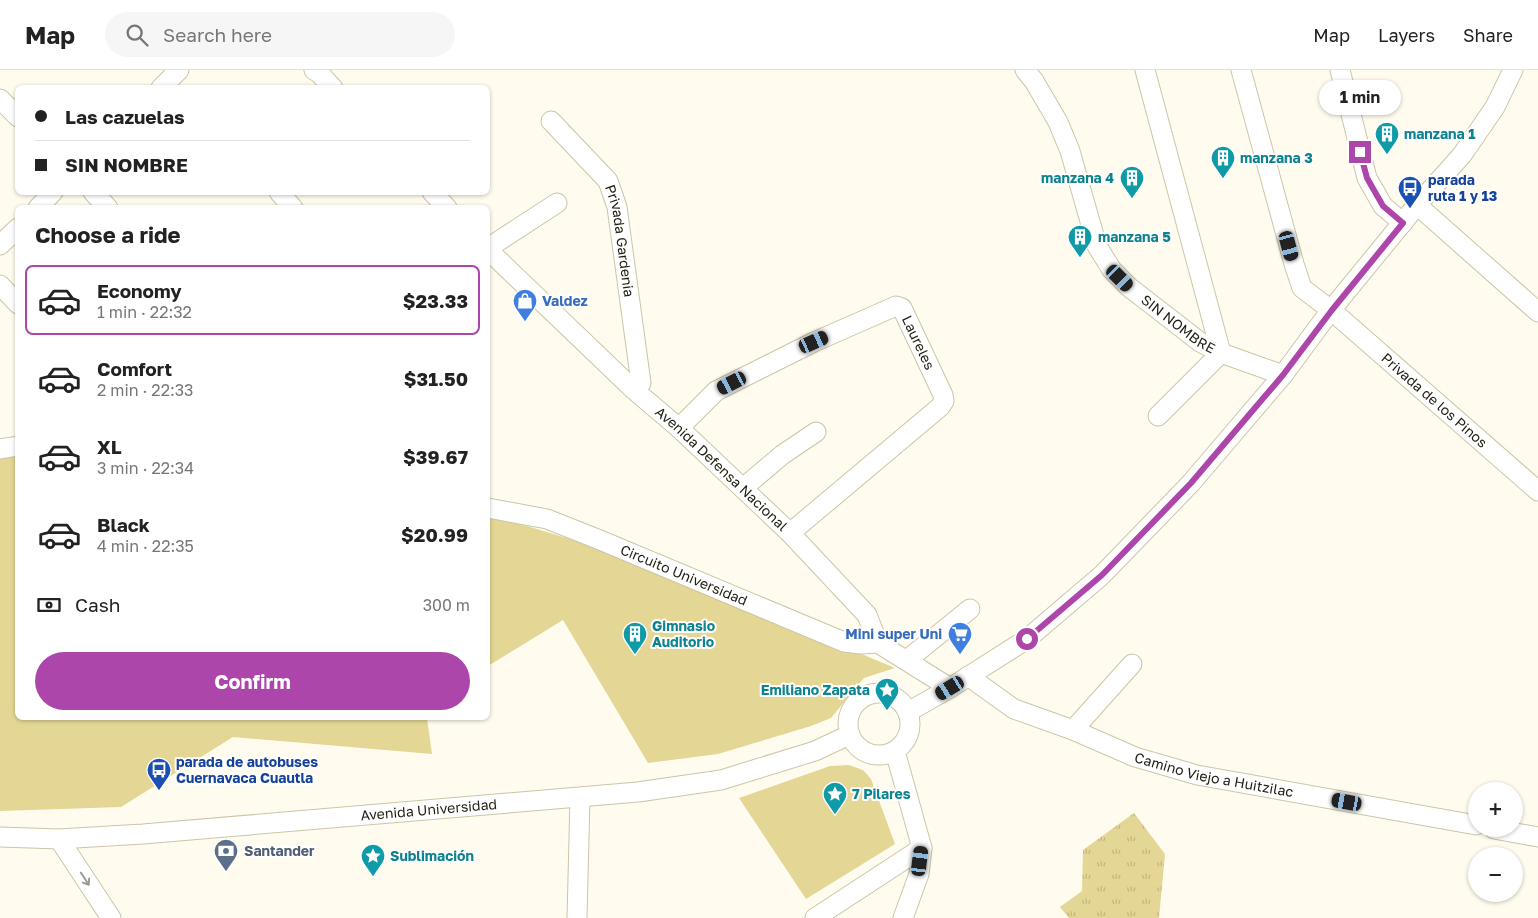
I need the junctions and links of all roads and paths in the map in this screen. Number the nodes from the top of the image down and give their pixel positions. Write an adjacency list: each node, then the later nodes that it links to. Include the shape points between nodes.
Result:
1 (314, 70): 7 (street)
2 (1145, 70): 30 (street, SIN NOMBRE)
3 (1241, 70): 28 (street, via 1302,288)
4 (1340, 70): 21 (street, via 1367,178 1383,206)
5 (1513, 70): 20 (street, via 1495,108 1462,155)
6 (1034, 74): 30 (street, SIN NOMBRE, via 1070,152 1097,246 1112,270 1200,342)
7 (330, 85)
8 (0, 99): 9 (street)
9 (15, 114)
10 (552, 121): 32 (street, Privada Gardenia, via 608,181 617,207)
11 (50, 195): 16 (street)
12 (96, 195): 17 (street)
13 (282, 195): 18 (street)
14 (435, 195): 19 (street)
15 (557, 203): 24 (street)
16 (41, 205)
17 (105, 205)
18 (290, 205)
19 (444, 205)
20 (1417, 205): 21 (street); 29 (street)
21 (1403, 223): 28 (street)
22 (15, 231): 23 (street)
23 (0, 245)
24 (490, 248)
25 (490, 251): 34 (street, Avenida Defensa Nacional, via 633,389)
26 (0, 285): 27 (street)
27 (15, 301)
28 (1332, 310): 31 (street); 39 (street, Privada de los Pinos)
29 (1538, 312)
30 (1221, 353): 31 (street, SIN NOMBRE); 33 (street, SIN NOMBRE)
31 (1283, 375): 46 (street, via 1191,483 1102,575 1027,639)
32 (640, 383)
33 (1158, 416)
34 (679, 428): 38 (street, Avenida Defensa Nacional); 41 (street, Laureles, via 716,391 814,342 896,306 902,308 944,401)
35 (816, 432): 38 (street, via 782,454)
36 (15, 446): 37 (street)
37 (0, 449)
38 (743, 488): 41 (street, Avenida Defensa Nacional)
39 (1538, 491)
40 (490, 508): 43 (street, Circuito Universidad, via 547,519 844,642)
41 (790, 533): 43 (street, Avenida Defensa Nacional, via 867,615)
42 (970, 609): 44 (street)
43 (878, 643): 44 (street)
44 (907, 660): 47 (street)
45 (1132, 664): 49 (street)
46 (968, 676): 47 (street); 49 (street, Camino Viejo a Huitzilac, via 1014,709)
47 (950, 688): 48 (street)
48 (908, 712): 50 (street, via 894,696 872,694 854,705 847,725); 51 (street, via 909,734)
49 (1072, 730): 53 (street, Camino Viejo a Huitzilac, via 1135,757 1197,775)
50 (849, 735): 51 (street, via 863,751 873,755); 52 (street, Avenida Universidad, via 815,751 721,780)
51 (894, 751): 58 (street)
52 (580, 798): 57 (street, Avenida Universidad); 60 (street)
53 (1468, 825)
54 (1523, 834): 56 (street)
55 (0, 837): 57 (street, Avenida Universidad)
56 (1538, 837)
57 (59, 839): 59 (street, one-way to 59)
58 (922, 848): 61 (street); 62 (street, via 919,874)
59 (111, 918)
60 (577, 918)
61 (815, 918)
62 (903, 918)

